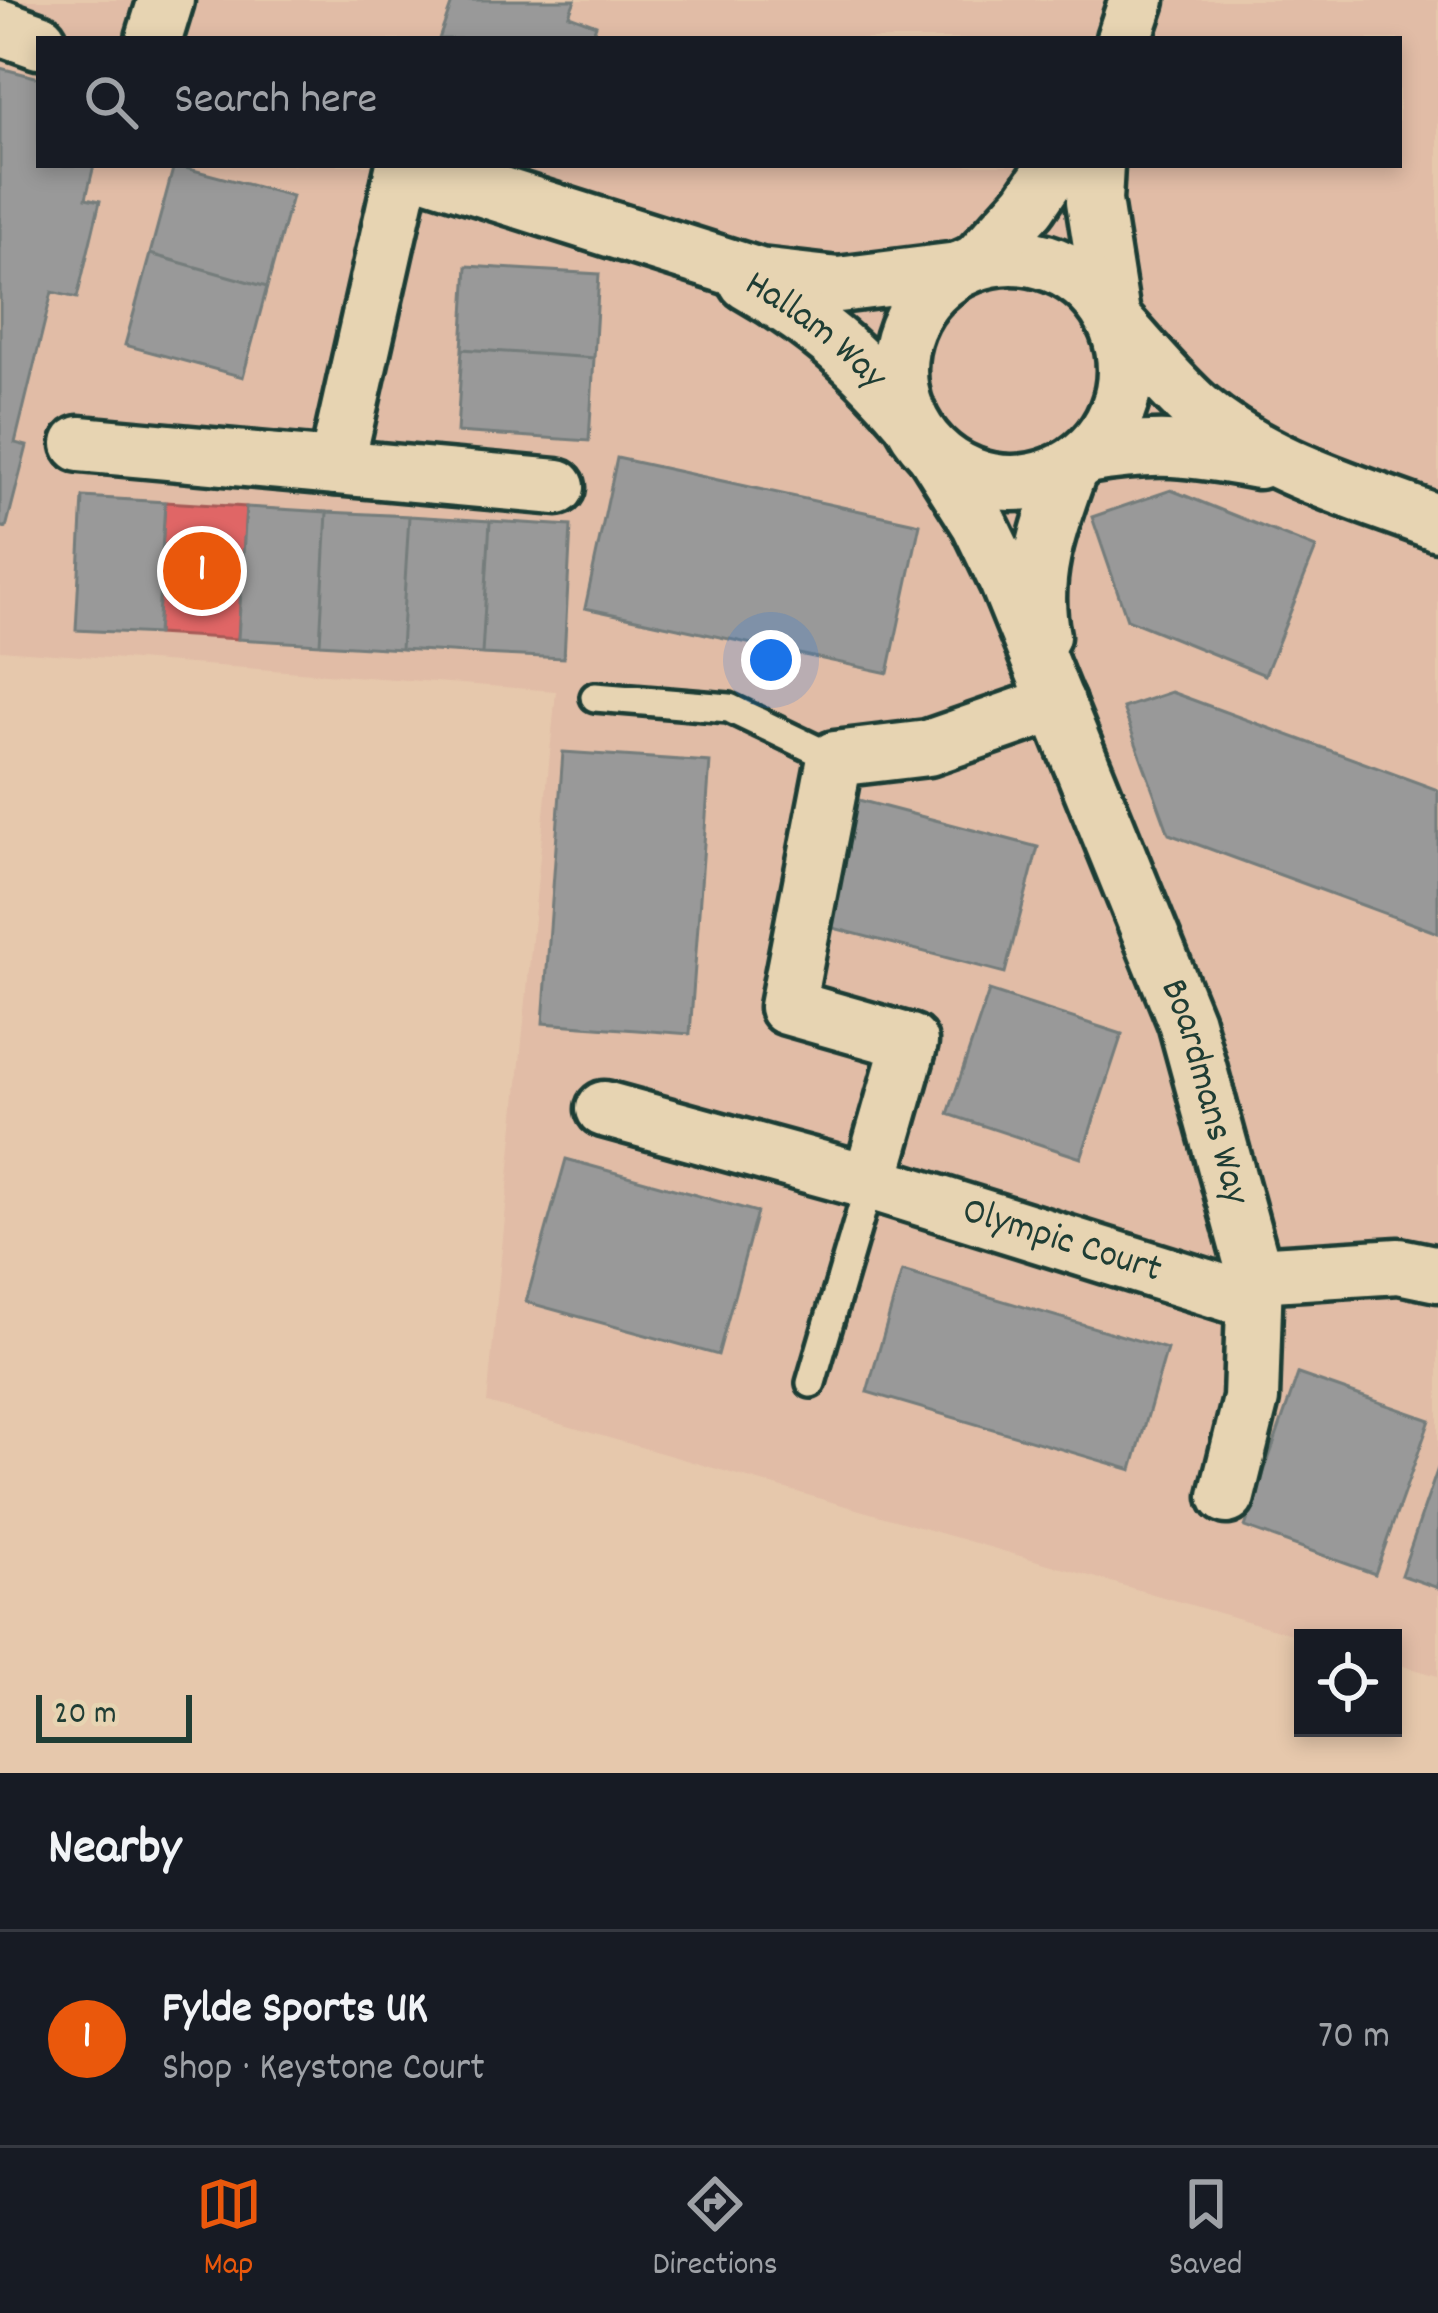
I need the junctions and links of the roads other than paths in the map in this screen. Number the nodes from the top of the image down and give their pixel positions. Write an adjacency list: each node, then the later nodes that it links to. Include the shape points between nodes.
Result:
1 (166, 0): 4 (street)
2 (1137, 0): 5 (street)
3 (0, 27): 6 (street)
4 (155, 36)
5 (1125, 36)
6 (36, 40)
7 (404, 168): 17 (street)
8 (414, 168): 11 (street, Hallam Way)
9 (1054, 168): 12 (street)
10 (1096, 168): 13 (street)
11 (707, 262): 12 (street, Hallam Way, via 838,285); 14 (street, Hallam Way, via 822,328)
12 (968, 265): 13 (street, via 1009,256 1054,265 1093,290); 14 (street, via 934,286 904,334 900,391)
13 (1113, 319): 16 (street, via 1124,350 1120,408); 18 (street, via 1199,411)
14 (923, 437): 16 (street, via 956,470 1001,484 1025,484); 22 (street, Boardmans Way, via 994,551)
15 (80, 444): 17 (street)
16 (1078, 462): 18 (street, via 1144,446); 22 (street, Boardmans Way, via 1039,565 1038,616)
17 (336, 467): 19 (street)
18 (1295, 469): 20 (street)
19 (557, 487)
20 (1438, 523)
21 (595, 697): 23 (lane, via 729,708)
22 (1057, 703): 23 (street, via 928,748); 27 (street, Boardmans Way, via 1186,1022)
23 (835, 759): 25 (street, via 787,1007 910,1042)
24 (604, 1109): 25 (street, Olympic Court)
25 (870, 1182): 27 (street, Olympic Court); 28 (lane)
26 (1438, 1274): 27 (street, via 1399,1266)
27 (1253, 1288): 29 (street, Boardmans Way, via 1250,1399)
28 (811, 1383)
29 (1227, 1496)

